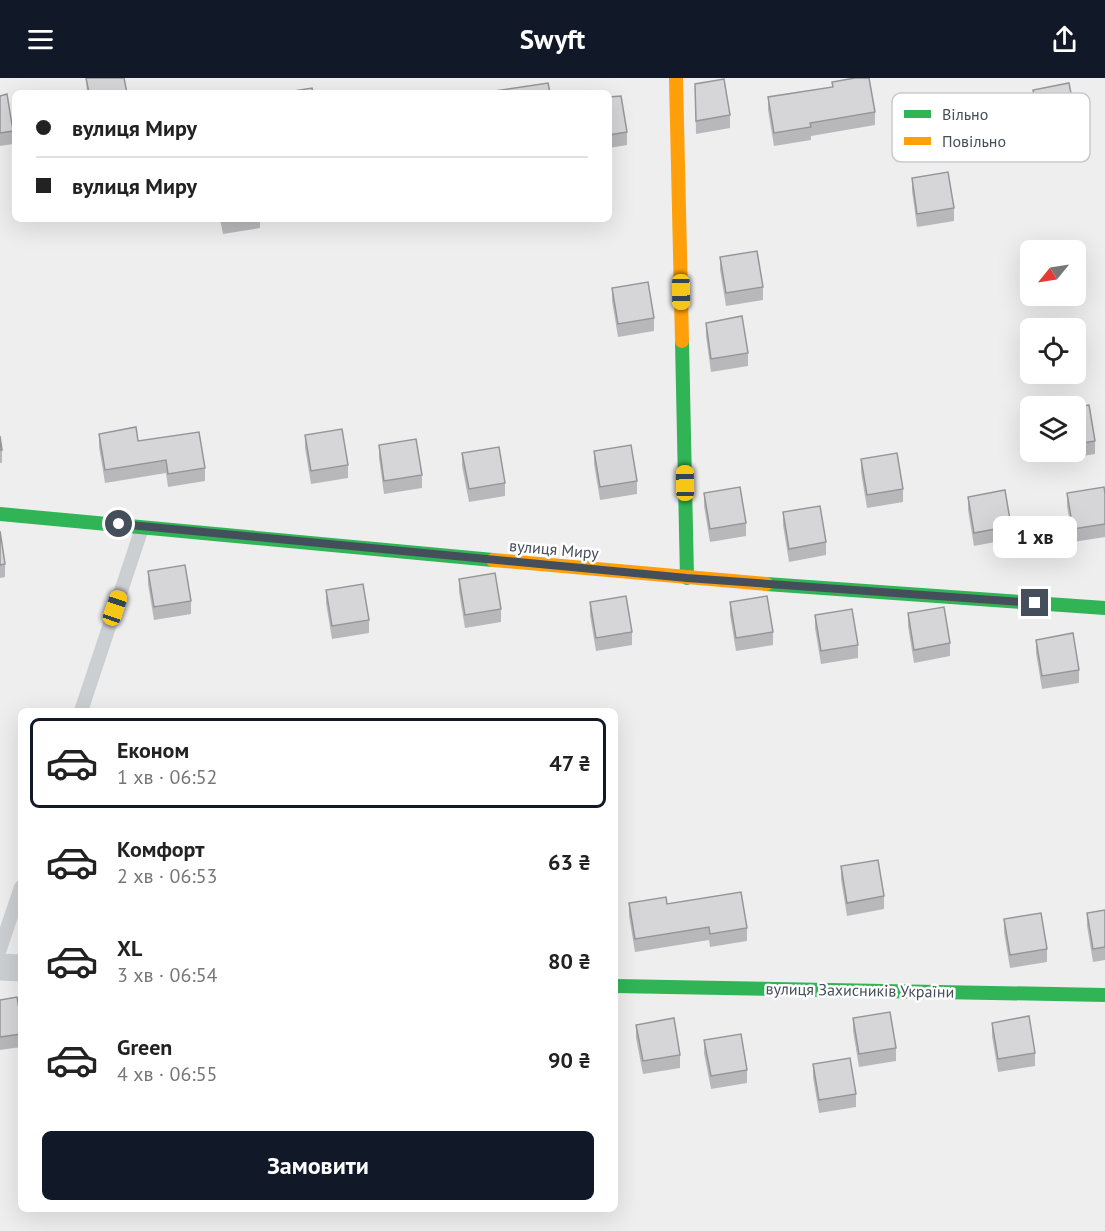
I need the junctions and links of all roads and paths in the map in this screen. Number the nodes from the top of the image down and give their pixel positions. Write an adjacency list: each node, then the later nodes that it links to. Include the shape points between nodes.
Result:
1 (676, 78): 4 (street)
2 (0, 514): 3 (street, вулиця Миру)
3 (143, 526): 4 (street, вулиця Миру); 6 (lane)
4 (687, 578): 5 (street, вулиця Миру)
5 (1105, 608)
6 (82, 708)
7 (18, 896): 8 (lane)
8 (0, 950)
9 (0, 968): 10 (street)
10 (18, 968)
11 (618, 986): 12 (street, вулиця Захисників України)
12 (1105, 995)

